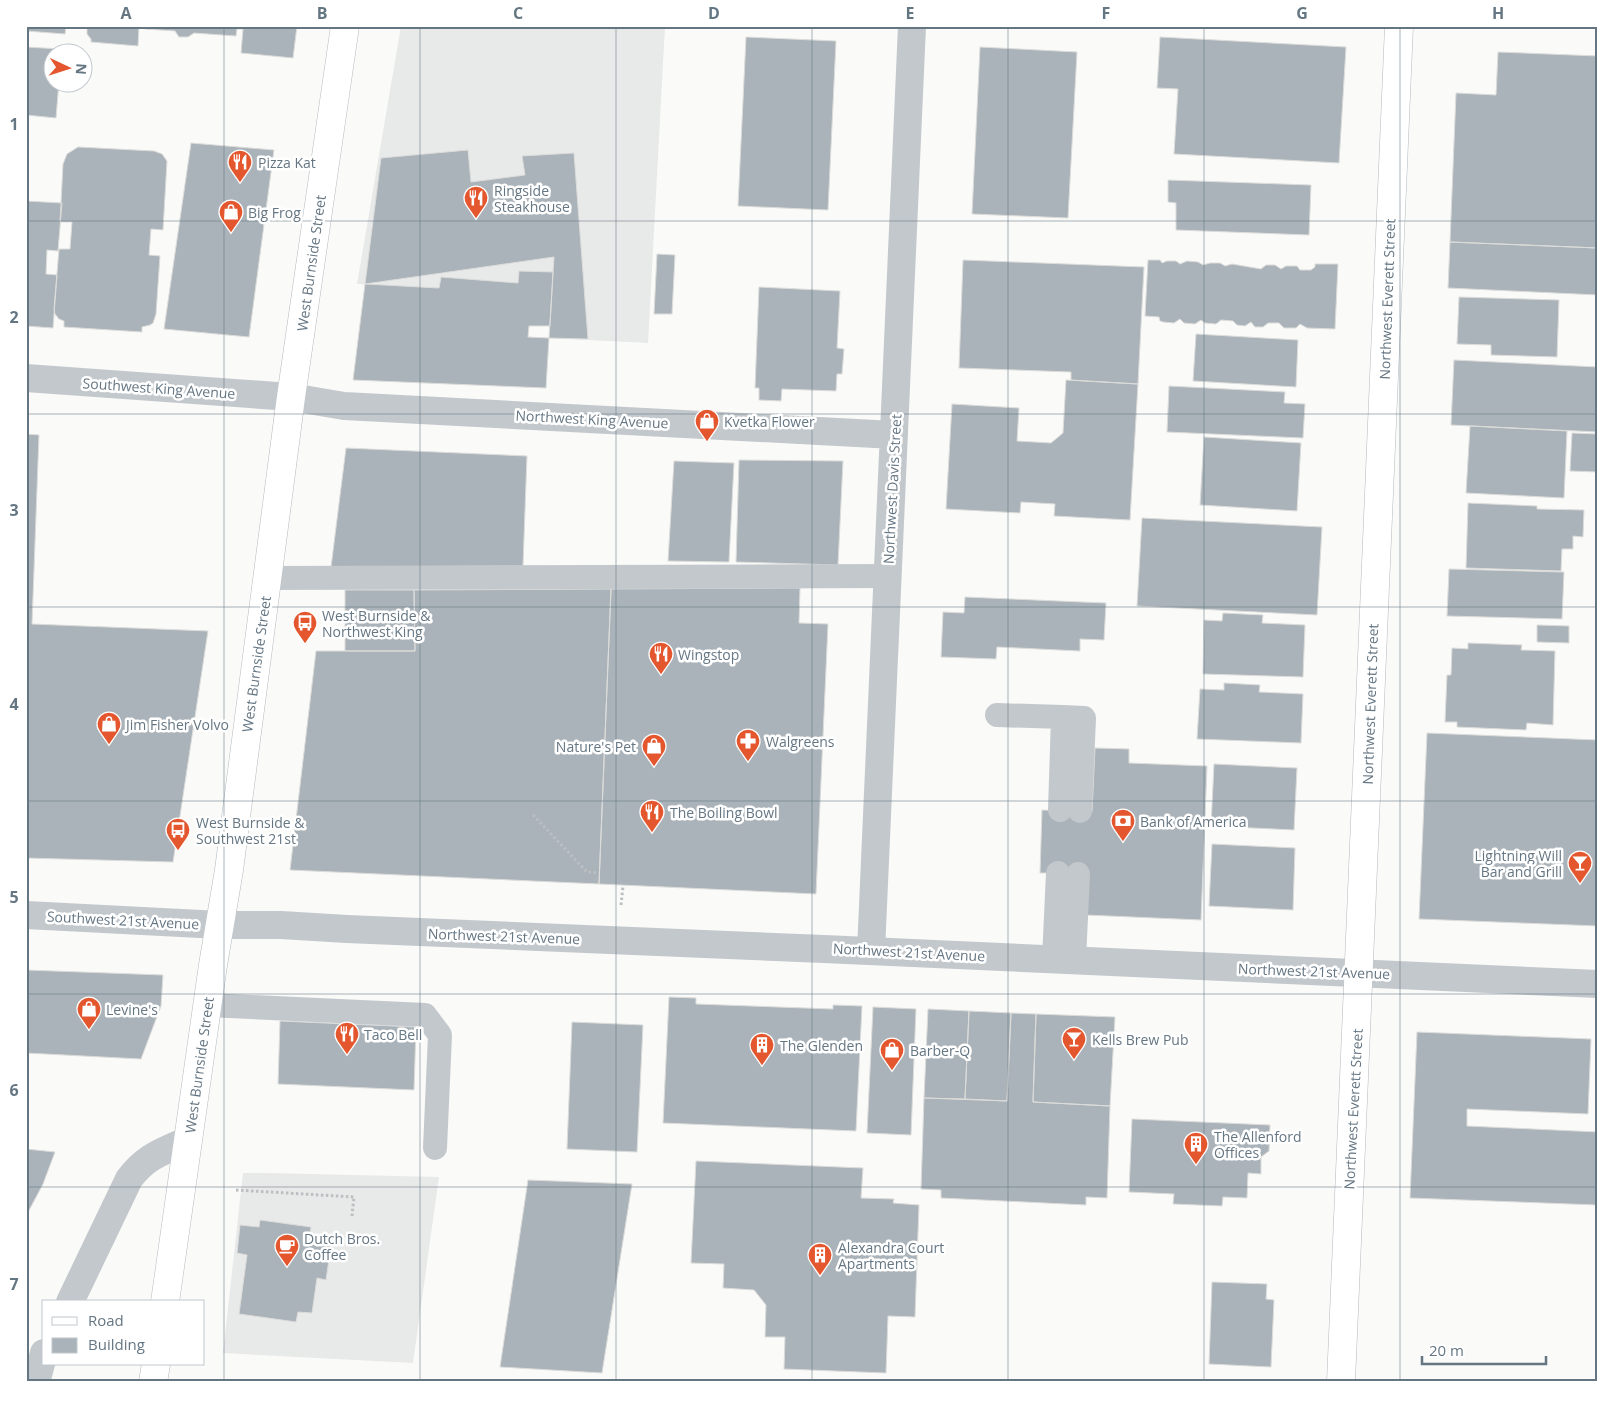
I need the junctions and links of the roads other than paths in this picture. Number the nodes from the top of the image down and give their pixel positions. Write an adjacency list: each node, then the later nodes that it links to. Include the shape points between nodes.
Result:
1 (345, 26): 5 (main road, West Burnside Street)
2 (912, 26): 6 (street, Northwest Davis Street)
3 (1398, 26): 16 (main road, Northwest Everett Street)
4 (26, 378): 5 (street, Southwest King Avenue)
5 (292, 397): 6 (street, Northwest King Avenue, via 344,406); 8 (main road, West Burnside Street)
6 (894, 435): 7 (street, Northwest Davis Street)
7 (888, 576): 8 (lane); 14 (street, Northwest Davis Street)
8 (268, 578): 13 (main road, West Burnside Street)
9 (997, 715): 10 (lane, via 1063,717)
10 (1070, 811)
11 (1068, 874): 15 (lane)
12 (26, 915): 13 (street, Southwest 21st Avenue)
13 (220, 925): 14 (street, Northwest 21st Avenue); 18 (main road, West Burnside Street)
14 (871, 951): 15 (street, Northwest 21st Avenue)
15 (1064, 960): 16 (street, Northwest 21st Avenue)
16 (1359, 973): 17 (street, Northwest 21st Avenue); 27 (main road, Northwest Everett Street)
17 (1598, 984)
18 (208, 1005): 19 (main road, West Burnside Street); 20 (lane, via 425,1015 440,1035)
19 (188, 1140): 21 (street, via 148,1158 128,1180); 22 (main road, West Burnside Street)
20 (435, 1148)
21 (71, 1300)
22 (165, 1300)
23 (42, 1360): 25 (street)
24 (156, 1366): 26 (main road)
25 (36, 1382)
26 (153, 1382)
27 (1341, 1382)

